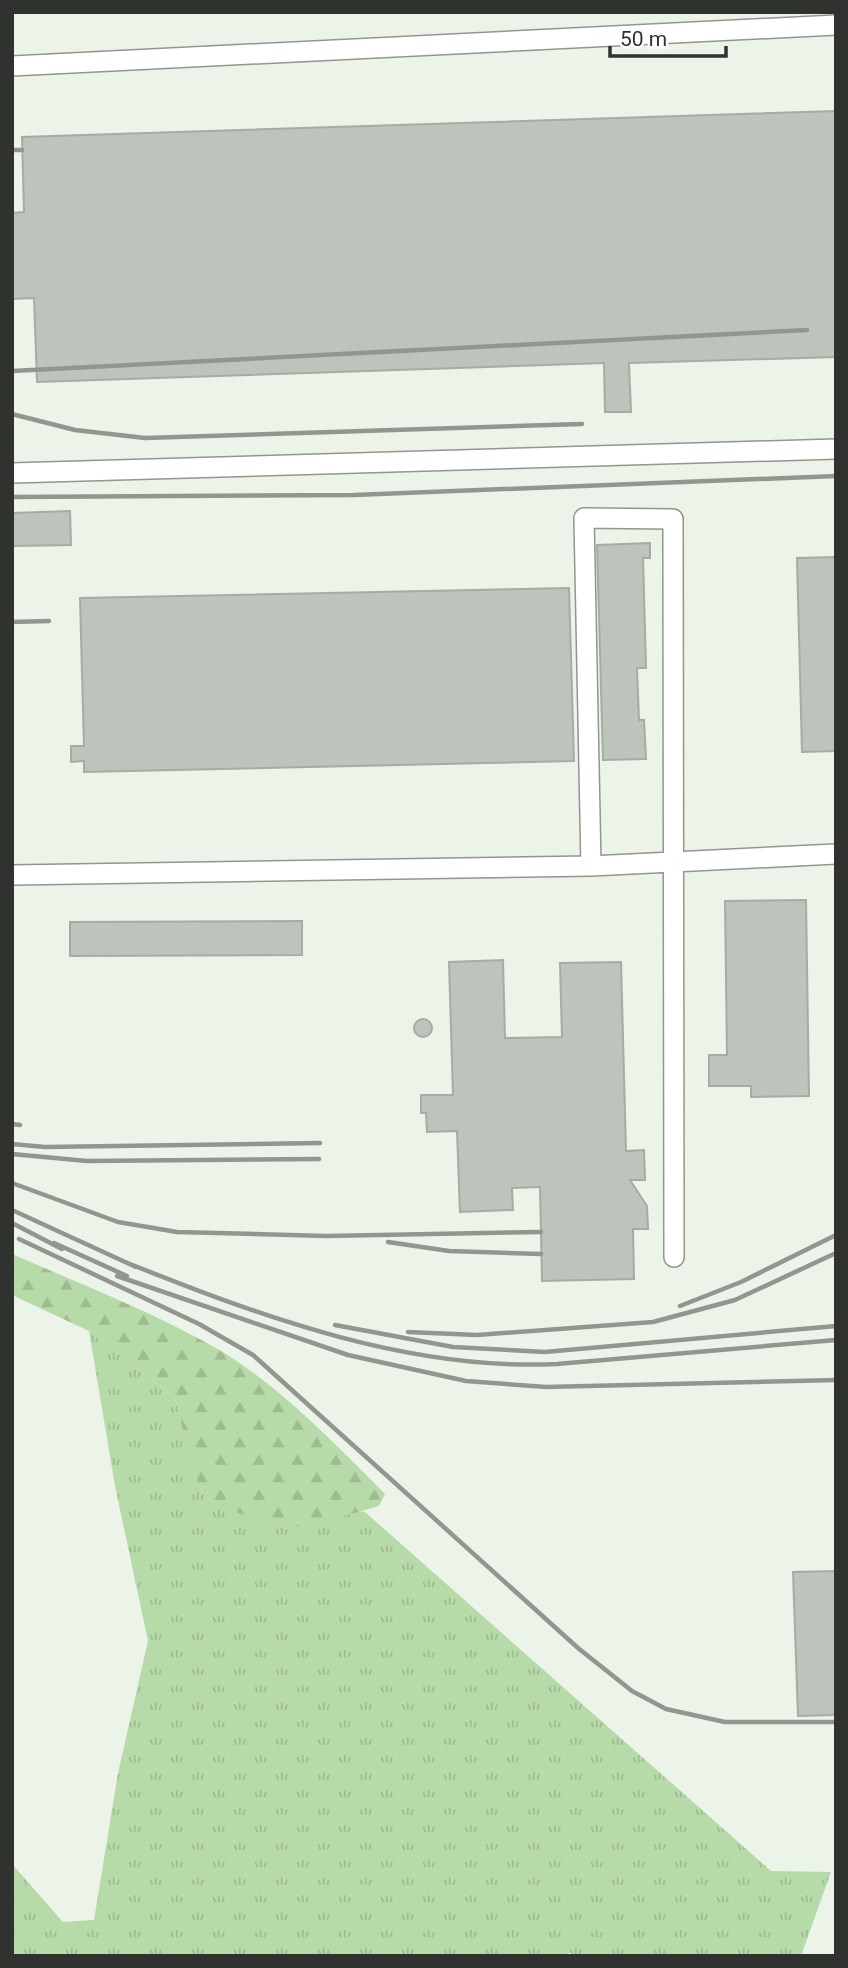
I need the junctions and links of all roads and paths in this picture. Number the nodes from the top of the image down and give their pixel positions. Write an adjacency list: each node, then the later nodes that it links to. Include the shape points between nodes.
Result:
1 (836, 25): 2 (lane)
2 (12, 66)
3 (836, 449): 4 (lane)
4 (12, 473)
5 (836, 854): 6 (lane)
6 (676, 860): 7 (lane); 7 (lane, via 673,520 584,518); 9 (lane)
7 (591, 866): 8 (lane)
8 (12, 875)
9 (674, 1257)

